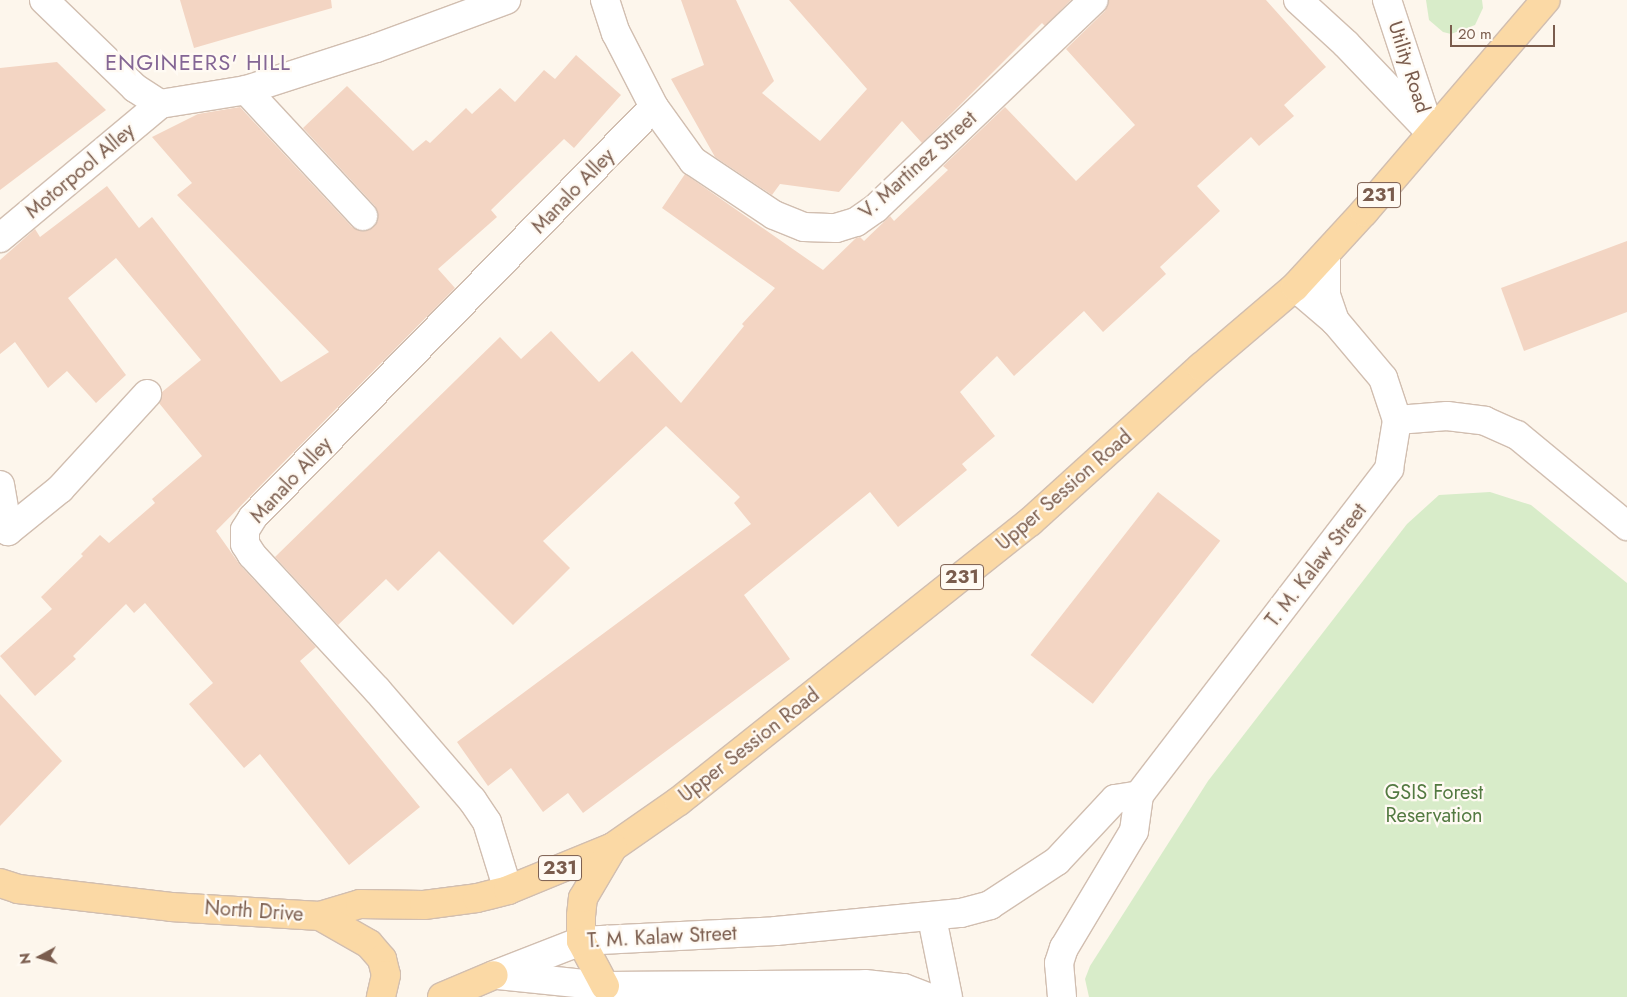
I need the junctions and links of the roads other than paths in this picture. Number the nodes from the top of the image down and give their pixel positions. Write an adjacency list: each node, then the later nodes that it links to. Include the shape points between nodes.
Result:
1 (44, 0): 9 (street, via 135,88)
2 (506, 0): 8 (street, via 376,48)
3 (605, 0): 10 (street, V. Martinez Street, via 616,33)
4 (1094, 0): 10 (street, V. Martinez Street, via 876,208 856,222 836,228 804,226 774,215 693,161)
5 (1298, 0): 11 (street, via 1346,44)
6 (1387, 0): 11 (street, Utility Road)
7 (1546, 0): 11 (main road, Upper Session Road / 231)
8 (246, 90): 9 (street); 12 (street)
9 (160, 104): 13 (street, Motorpool Alley)
10 (654, 107): 24 (street, Manalo Alley, via 253,517 245,530 245,544 252,555 377,690 472,800 487,822)
11 (1431, 133): 14 (main road, Upper Session Road / 231)
12 (363, 216)
13 (0, 238)
14 (1326, 255): 15 (main road, Upper Session Road / 231); 16 (street, T. M. Kalaw Street, via 1326,295)
15 (1294, 287): 16 (street, T. M. Kalaw Street); 22 (main road, Upper Session Road / 231, via 1030,522 679,801)
16 (1335, 321): 18 (street, T. M. Kalaw Street, via 1383,378)
17 (147, 394): 19 (street, via 60,489 8,531)
18 (1396, 420): 20 (street, via 1447,416 1485,421 1509,432); 21 (street, T. M. Kalaw Street, via 1395,445 1389,469 1370,498)
19 (0, 485)
20 (1627, 526)
21 (1140, 795): 26 (street, T. M. Kalaw Street, via 1115,799 1056,861 990,905); 30 (street, T. M. Kalaw Street, via 1134,831 1064,948 1059,963)
22 (613, 847): 24 (main road, Upper Session Road / 231); 27 (main road, via 583,898)
23 (0, 883): 25 (main road, North Drive, via 18,890 171,907)
24 (508, 890): 25 (main road, North Drive, via 424,905 360,904)
25 (320, 916): 31 (main road, via 369,944 382,959 386,976)
26 (932, 918): 27 (street, T. M. Kalaw Street); 34 (street)
27 (581, 941): 28 (street, T. M. Kalaw Street); 29 (main road)
28 (494, 975): 29 (street); 32 (main road)
29 (605, 986): 33 (street, via 865,984 904,988)
30 (1058, 995)
31 (381, 997)
32 (442, 997)
33 (928, 997)
34 (948, 997)

